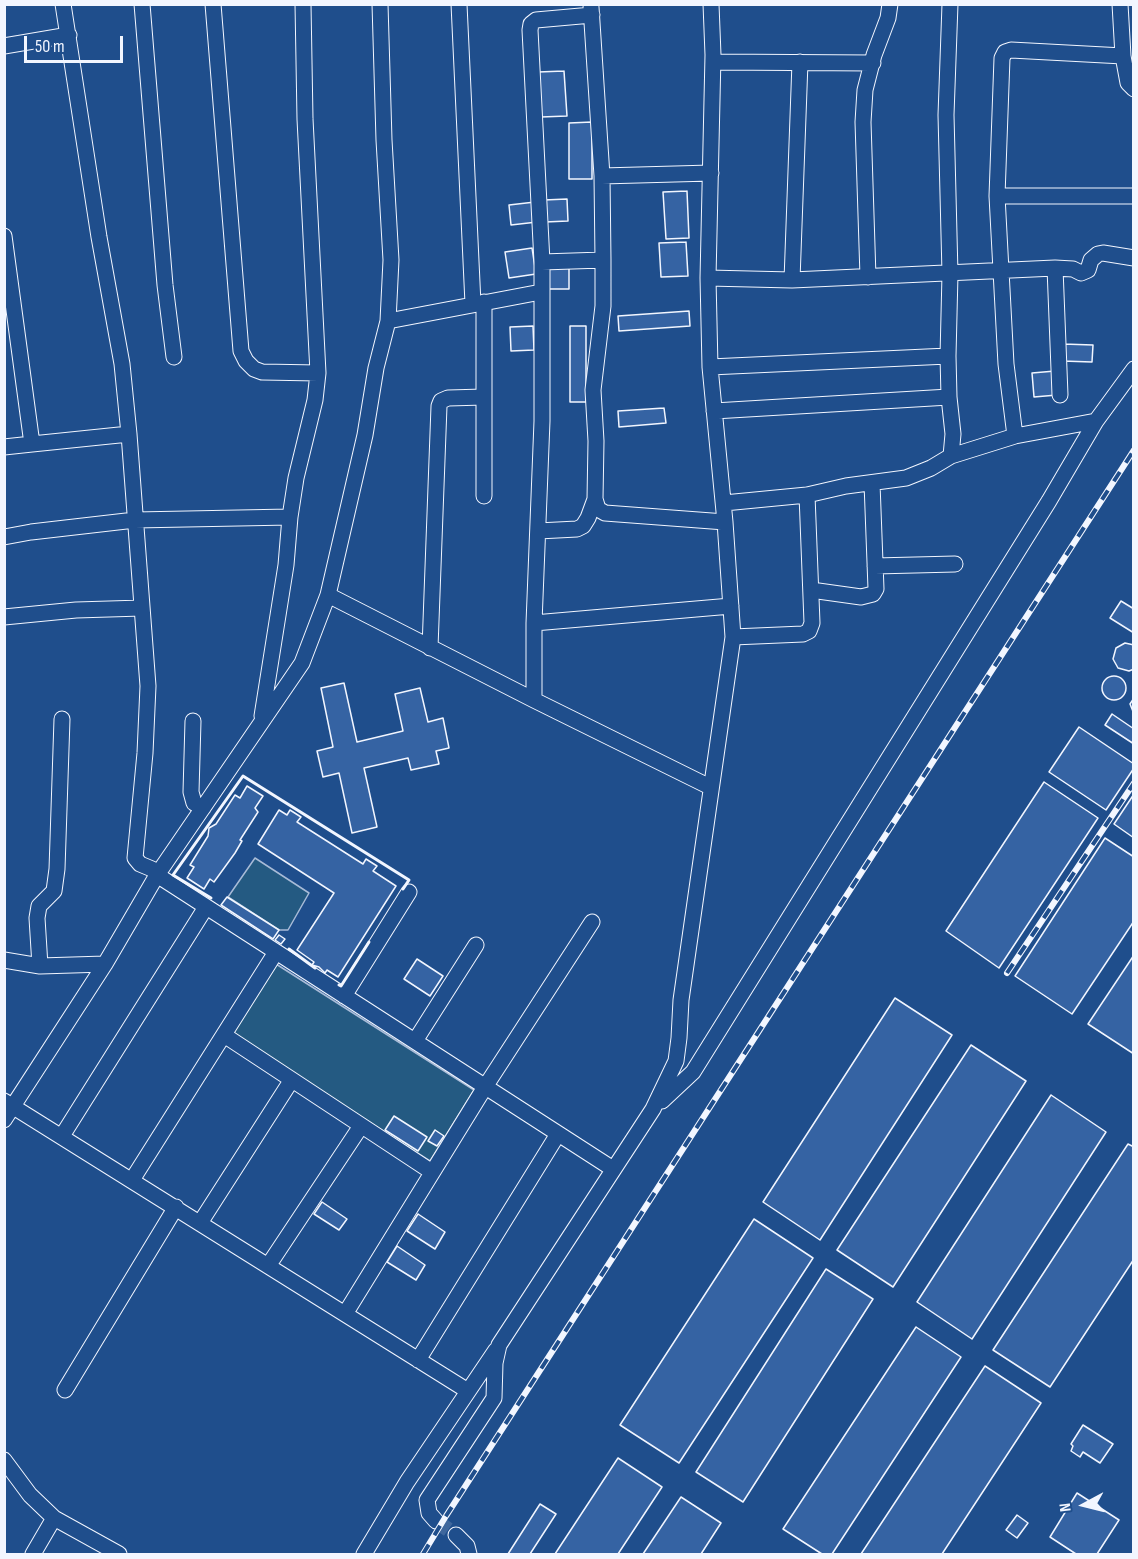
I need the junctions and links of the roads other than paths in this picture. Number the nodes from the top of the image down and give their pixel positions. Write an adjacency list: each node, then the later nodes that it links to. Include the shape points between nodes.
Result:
1 (63, 4): 12 (street)
2 (142, 4): 37 (street)
3 (213, 4): 40 (street, via 241,351 254,369 262,372)
4 (303, 4): 40 (street)
5 (380, 4): 35 (street, via 391,260)
6 (459, 4): 34 (street)
7 (711, 4): 15 (street)
8 (890, 4): 17 (street)
9 (950, 4): 29 (street, via 946,115)
10 (1120, 4): 14 (street)
11 (591, 10): 20 (street); 26 (street, via 531,24)
12 (69, 35): 13 (street); 46 (street, via 122,364)
13 (4, 46)
14 (1123, 56): 18 (street, via 1128,83); 21 (street, via 1005,52)
15 (713, 62): 16 (street); 19 (street)
16 (800, 62): 17 (street); 32 (street)
17 (873, 63): 30 (street, via 863,122)
18 (1134, 89)
19 (711, 173): 20 (street); 31 (street)
20 (602, 176): 25 (street)
21 (996, 196): 22 (street); 28 (street)
22 (1134, 196)
23 (4, 236): 48 (street)
24 (1134, 258): 27 (street, via 1103,253 1093,256 1085,272)
25 (603, 260): 26 (street); 54 (street, via 603,306 593,390)
26 (542, 262): 33 (street)
27 (1055, 268): 28 (street); 41 (street)
28 (1000, 272): 29 (street); 47 (street)
29 (950, 274): 30 (street); 36 (street)
30 (868, 277): 32 (street)
31 (708, 278): 32 (street); 38 (street)
32 (792, 280)
33 (541, 292): 34 (street); 59 (street, via 542,422)
34 (478, 303): 35 (street); 42 (street)
35 (388, 321): 64 (street)
36 (948, 356): 38 (street); 43 (street)
37 (174, 357)
38 (710, 367): 44 (street)
39 (1134, 369): 45 (street)
40 (318, 373): 56 (street)
41 (1060, 395)
42 (484, 397): 53 (street); 70 (street, via 448,399 439,406)
43 (949, 397): 44 (street); 50 (street)
44 (714, 411): 55 (street)
45 (1096, 421): 47 (street); 92 (street, via 693,1072)
46 (129, 434): 48 (street); 57 (street)
47 (1015, 436): 50 (street)
48 (32, 444): 49 (street)
49 (4, 447)
50 (951, 456): 51 (street, via 906,478)
51 (872, 483): 52 (street); 62 (street)
52 (807, 495): 55 (street); 63 (street)
53 (484, 496)
54 (595, 499): 58 (street, via 598,509 605,513); 59 (street, via 588,518 577,530)
55 (724, 503): 58 (street)
56 (290, 517): 57 (street); 74 (street)
57 (135, 520): 60 (street); 66 (street)
58 (725, 522): 65 (street)
59 (537, 531): 68 (street)
60 (4, 537)
61 (955, 564): 62 (street)
62 (875, 566): 63 (street, via 876,589 868,597)
63 (811, 590): 69 (street, via 809,631)
64 (328, 595): 70 (street); 74 (street, via 302,663)
65 (730, 606): 68 (street); 69 (street)
66 (142, 608): 67 (street); 77 (street, via 148,686 134,850 140,864)
67 (4, 617)
68 (534, 623): 71 (street)
69 (733, 637): 75 (street)
70 (430, 648): 71 (street)
71 (534, 700): 75 (street)
72 (62, 719): 85 (street, via 56,881 54,891 39,906)
73 (193, 721): 76 (street, via 191,792 195,803)
74 (262, 722): 76 (street)
75 (710, 787): 92 (street, via 676,1061)
76 (203, 808): 77 (street)
77 (157, 875): 79 (street); 84 (street)
78 (409, 892): 86 (street)
79 (211, 906): 82 (street); 96 (street)
80 (592, 922): 90 (street)
81 (476, 945): 88 (street)
82 (281, 952): 86 (street); 87 (street)
83 (4, 960): 85 (street)
84 (105, 964): 85 (street); 91 (street)
85 (40, 966)
86 (345, 996): 88 (street)
87 (224, 1035): 89 (street); 99 (street)
88 (415, 1041): 90 (street)
89 (291, 1081): 94 (street); 101 (street)
90 (485, 1087): 95 (street); 98 (street)
91 (10, 1103): 93 (street); 96 (street)
92 (653, 1109): 97 (street)
93 (4, 1120)
94 (361, 1126): 98 (street); 102 (street)
95 (558, 1134): 97 (street); 105 (street)
96 (62, 1136): 99 (street)
97 (613, 1169): 104 (street)
98 (432, 1172): 103 (street)
99 (132, 1180): 100 (street)
100 (176, 1207): 101 (street); 106 (street)
101 (200, 1223): 102 (street)
102 (268, 1266): 103 (street)
103 (345, 1314): 105 (street)
104 (499, 1345): 107 (street); 110 (street, via 494,1398 427,1500 429,1513)
105 (418, 1360): 107 (street)
106 (65, 1390)
107 (468, 1391): 114 (street)
108 (4, 1460): 109 (street, via 30,1495)
109 (54, 1518): 112 (street); 113 (street)
110 (436, 1521)
111 (456, 1534): 115 (street)
112 (33, 1554)
113 (119, 1554)
114 (364, 1554)
115 (469, 1554)

